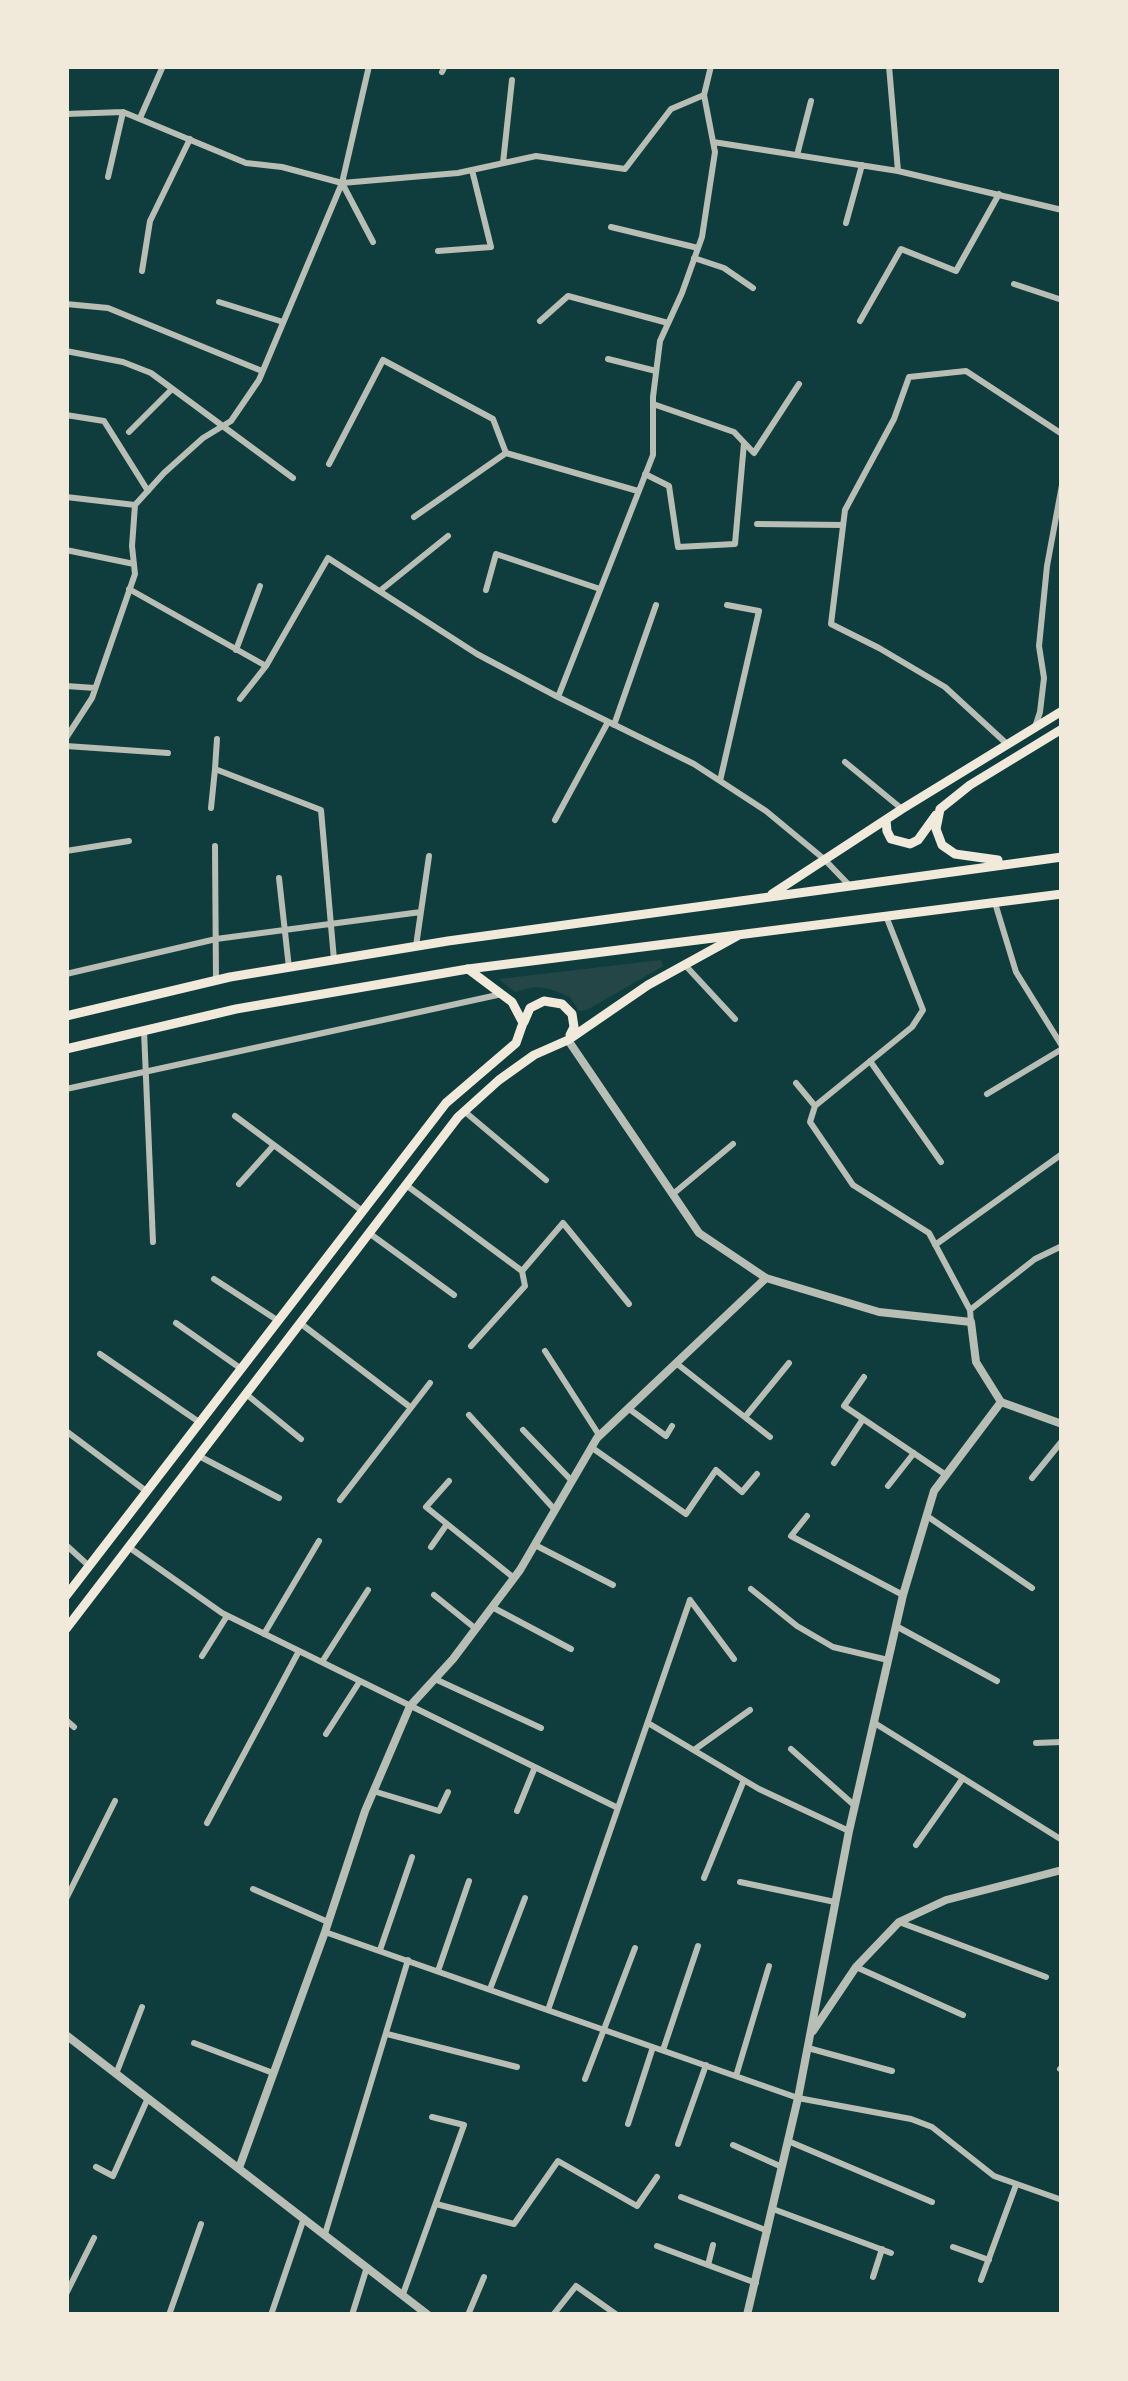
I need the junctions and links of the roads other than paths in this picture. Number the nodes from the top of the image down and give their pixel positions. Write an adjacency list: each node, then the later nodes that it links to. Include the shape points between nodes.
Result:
1 (163, 66): 10 (street)
2 (369, 66): 19 (street)
3 (711, 66): 6 (street)
4 (889, 66): 17 (street)
5 (512, 80): 14 (street)
6 (704, 95): 12 (street); 14 (street, via 670,109 625,169 536,156)
7 (811, 101): 13 (street)
8 (123, 112): 9 (street); 10 (street); 18 (street)
9 (66, 113)
10 (140, 118): 11 (street)
11 (190, 139): 19 (street, via 246,163); 28 (street, via 150,221)
12 (712, 142): 13 (street); 25 (street)
13 (797, 155): 15 (street)
14 (503, 163): 16 (street)
15 (862, 165): 17 (street); 22 (street)
16 (472, 170): 19 (street); 26 (street, via 491,247)
17 (898, 171): 20 (street)
18 (108, 177)
19 (342, 183): 24 (street); 36 (street)
20 (999, 194): 21 (street); 35 (street, via 956,272 901,249)
21 (1062, 210)
22 (846, 224)
23 (611, 227): 25 (street)
24 (373, 242)
25 (698, 248): 27 (street)
26 (438, 251)
27 (694, 258): 30 (street); 37 (street)
28 (142, 271)
29 (1014, 284): 31 (street)
30 (753, 288)
31 (1062, 300)
32 (219, 302): 36 (street)
33 (66, 304): 40 (street, via 108,308)
34 (540, 321): 37 (street, via 568,296)
35 (860, 321)
36 (283, 322): 40 (street)
37 (668, 323): 41 (street)
38 (66, 352): 43 (street, via 123,362)
39 (608, 359): 41 (street)
40 (262, 371): 46 (street)
41 (656, 371): 44 (street)
42 (800, 384): 49 (street, via 754,453)
43 (172, 389): 46 (street); 47 (street)
44 (652, 404): 49 (street, via 734,432); 52 (street)
45 (66, 415): 55 (street, via 104,421)
46 (221, 427): 53 (street); 55 (street)
47 (129, 432)
48 (1062, 434): 61 (street, via 966,371 909,377)
49 (744, 443): 52 (street, via 735,544 678,547 669,486)
50 (506, 453): 51 (street, via 493,419 383,360); 56 (street); 59 (street)
51 (328, 464)
52 (645, 475): 56 (street)
53 (293, 478)
54 (1062, 485): 81 (street)
55 (148, 491): 58 (street)
56 (638, 491): 67 (street)
57 (66, 497): 58 (street)
58 (135, 506): 64 (street)
59 (414, 518)
60 (757, 524): 61 (street)
61 (843, 525): 84 (street, via 831,623 945,687)
62 (448, 536): 68 (street)
63 (66, 550): 64 (street)
64 (134, 564): 66 (street)
65 (260, 586): 72 (street)
66 (129, 589): 72 (street); 75 (street)
67 (600, 589): 69 (street, via 496,554); 76 (street)
68 (381, 590): 73 (street, via 328,558); 76 (street)
69 (486, 590)
70 (727, 604): 88 (street, via 759,611)
71 (656, 605): 79 (street)
72 (236, 650): 73 (street)
73 (266, 666): 77 (street)
74 (66, 686): 75 (street)
75 (95, 688): 83 (street)
76 (558, 698): 79 (street)
77 (240, 699)
78 (1062, 711): 81 (main road)
79 (611, 723): 88 (street); 92 (street)
80 (1062, 729): 91 (main road)
81 (1034, 730): 84 (main road)
82 (217, 739): 87 (street)
83 (66, 742): 85 (street)
84 (1007, 745): 90 (main road)
85 (168, 753)
86 (845, 762): 90 (street)
87 (215, 769): 89 (street); 108 (street, via 321,809)
88 (720, 781): 99 (street)
89 (212, 808)
90 (902, 809): 93 (main road)
91 (940, 809): 93 (main road, via 910,844 891,839); 100 (main road, via 942,845)
92 (555, 820)
93 (886, 820): 99 (main road)
94 (129, 842): 96 (street)
95 (215, 846): 111 (street)
96 (66, 850)
97 (429, 856): 106 (street)
98 (1062, 857): 100 (main road)
99 (824, 859): 102 (street); 104 (main road)
100 (1016, 862): 102 (main road)
101 (279, 878): 109 (street)
102 (850, 886): 104 (main road)
103 (1062, 893): 105 (main road)
104 (767, 897): 112 (main road)
105 (994, 903): 107 (main road); 125 (street, via 1016,972)
106 (421, 912): 108 (street); 112 (street)
107 (886, 916): 110 (main road); 127 (street, via 922,1010)
108 (332, 925): 109 (street); 113 (street)
109 (284, 929): 111 (street); 115 (street)
110 (742, 933): 114 (main road); 116 (main road)
111 (216, 939): 117 (street); 118 (street)
112 (416, 946): 113 (main road)
113 (334, 960): 115 (main road)
114 (685, 965): 121 (street); 124 (main road)
115 (289, 968): 118 (main road)
116 (468, 969): 119 (main road); 123 (main road)
117 (66, 974)
118 (216, 981): 120 (main road)
119 (502, 994): 122 (main road); 128 (street)
120 (66, 1016)
121 (735, 1019)
122 (524, 1023): 124 (main road, via 544,1000 562,1004 572,1014); 143 (main road, via 516,1043 446,1103)
123 (144, 1030): 126 (main road); 128 (street)
124 (568, 1040): 133 (main road, via 534,1055); 142 (street)
125 (1062, 1047): 131 (street)
126 (66, 1048)
127 (870, 1061): 132 (street); 138 (street)
128 (146, 1070): 130 (street); 145 (street)
129 (796, 1083): 132 (street)
130 (66, 1089)
131 (987, 1094)
132 (815, 1106): 146 (street, via 810,1122 853,1185 929,1233)
133 (464, 1111): 139 (street); 141 (main road)
134 (235, 1116): 136 (street)
135 (733, 1144): 142 (street)
136 (274, 1145): 140 (street); 143 (street)
137 (1062, 1154): 146 (street)
138 (941, 1162)
139 (546, 1180)
140 (239, 1184)
141 (406, 1185): 144 (main road); 148 (street)
142 (673, 1194): 149 (street, via 699,1233)
143 (361, 1210): 154 (main road)
144 (369, 1233): 151 (street); 157 (main road)
145 (153, 1242)
146 (935, 1245): 153 (street)
147 (1062, 1246): 153 (street)
148 (522, 1271): 152 (street, via 563,1223); 158 (street, via 525,1286)
149 (766, 1278): 155 (street, via 880,1312); 161 (street)
150 (214, 1279): 154 (street)
151 (454, 1295)
152 (629, 1304)
153 (970, 1310): 155 (street)
154 (277, 1320): 163 (main road)
155 (971, 1322): 167 (street, via 976,1362)
156 (176, 1323): 163 (street)
157 (300, 1324): 166 (main road); 168 (street)
158 (471, 1346)
159 (545, 1351): 178 (street)
160 (100, 1354): 173 (street)
161 (676, 1363): 169 (street); 171 (street)
162 (789, 1363): 171 (street)
163 (240, 1368): 173 (main road)
164 (864, 1377): 172 (street, via 844,1406)
165 (430, 1383): 168 (street)
166 (246, 1394): 180 (street); 184 (main road)
167 (1001, 1402): 174 (street); 187 (street)
168 (410, 1407): 194 (street)
169 (628, 1408): 175 (street, via 666,1436); 178 (street)
170 (469, 1415): 195 (street)
171 (745, 1418): 179 (street)
172 (863, 1419): 183 (street); 185 (street)
173 (199, 1422): 192 (main road)
174 (1062, 1424)
175 (673, 1426)
176 (523, 1430): 190 (street)
177 (66, 1431): 192 (street)
178 (599, 1436): 182 (street)
179 (770, 1437)
180 (301, 1439)
181 (1062, 1441): 188 (street)
182 (591, 1447): 186 (street, via 686,1514 716,1471 742,1492); 190 (street)
183 (914, 1453): 187 (street); 191 (street)
184 (199, 1456): 193 (street); 203 (main road)
185 (834, 1463)
186 (758, 1474)
187 (946, 1475): 197 (street)
188 (1032, 1478)
189 (449, 1481): 198 (street, via 426,1507)
190 (572, 1481): 195 (street)
191 (888, 1486)
192 (146, 1491): 204 (main road)
193 (280, 1498)
194 (340, 1500)
195 (555, 1510): 201 (street)
196 (806, 1516): 211 (street, via 790,1536)
197 (927, 1516): 207 (street); 211 (street)
198 (447, 1524): 202 (street); 205 (street)
199 (319, 1541): 218 (street)
200 (66, 1545): 204 (street)
201 (535, 1545): 205 (street); 206 (street)
202 (431, 1546)
203 (129, 1547): 214 (street); 216 (main road)
204 (88, 1566): 212 (main road)
205 (514, 1578): 213 (street)
206 (613, 1585)
207 (1032, 1588)
208 (751, 1589): 223 (street, via 833,1647)
209 (368, 1590): 224 (street)
210 (434, 1594): 217 (street)
211 (903, 1595): 215 (street)
212 (66, 1596)
213 (492, 1607): 217 (street); 219 (street)
214 (227, 1616): 218 (street); 221 (street)
215 (896, 1626): 223 (street); 227 (street)
216 (66, 1629)
217 (476, 1629): 225 (street)
218 (264, 1634): 220 (street)
219 (571, 1649)
220 (299, 1651): 224 (street); 249 (street)
221 (202, 1656)
222 (734, 1659): 232 (street, via 690,1600)
223 (888, 1660): 231 (street)
224 (322, 1662): 226 (street)
225 (435, 1679): 228 (street); 234 (street)
226 (360, 1681): 228 (street); 235 (street)
227 (997, 1681)
228 (410, 1706): 240 (street); 243 (street)
229 (750, 1710): 238 (street)
230 (66, 1720): 233 (street)
231 (874, 1721): 241 (street); 246 (street)
232 (648, 1723): 238 (street); 247 (street)
233 (74, 1727)
234 (541, 1728)
235 (326, 1734)
236 (1062, 1742): 237 (street)
237 (1036, 1743)
238 (694, 1750): 242 (street)
239 (791, 1750): 246 (street)
240 (536, 1767): 247 (street); 248 (street)
241 (963, 1778): 251 (street); 252 (street)
242 (744, 1780): 250 (street); 255 (street)
243 (374, 1791): 244 (street, via 439,1811); 263 (street)
244 (448, 1792)
245 (115, 1801): 260 (street)
246 (855, 1806): 250 (street)
247 (618, 1808): 274 (street)
248 (517, 1811)
249 (207, 1823)
250 (849, 1832): 261 (street)
251 (1062, 1840)
252 (916, 1845)
253 (412, 1857): 266 (street)
254 (1062, 1870): 262 (street, via 946,1900)
255 (704, 1877)
256 (469, 1881): 270 (street)
257 (740, 1882): 261 (street)
258 (253, 1889): 263 (street)
259 (525, 1898): 272 (street)
260 (66, 1899)
261 (835, 1902): 279 (street)
262 (898, 1922): 269 (street); 271 (street)
263 (327, 1927): 266 (street); 287 (street)
264 (698, 1946): 283 (street)
265 (634, 1948): 276 (street)
266 (380, 1950): 267 (street)
267 (408, 1960): 270 (street); 277 (street)
268 (769, 1966): 289 (street)
269 (856, 1967): 275 (street); 279 (street)
270 (438, 1971): 272 (street)
271 (1046, 1977)
272 (490, 1989): 274 (street)
273 (142, 2007): 288 (street)
274 (548, 2010): 276 (street)
275 (963, 2015)
276 (603, 2029): 281 (street); 290 (street)
277 (387, 2034): 285 (street); 311 (street)
278 (66, 2036): 288 (street)
279 (810, 2036): 282 (street)
280 (194, 2043): 287 (street)
281 (653, 2047): 283 (street); 294 (street)
282 (808, 2048): 286 (street); 292 (street)
283 (663, 2050): 284 (street)
284 (706, 2065): 289 (street); 296 (street)
285 (517, 2067)
286 (892, 2071)
287 (273, 2073): 300 (street)
288 (116, 2074): 291 (street)
289 (736, 2076): 292 (street)
290 (585, 2079)
291 (148, 2098): 298 (street, via 113,2176); 300 (street)
292 (798, 2098): 295 (street); 302 (street, via 932,2127)
293 (432, 2116): 306 (street, via 464,2125)
294 (628, 2124)
295 (788, 2141): 299 (street); 305 (street)
296 (678, 2144)
297 (733, 2145): 299 (street)
298 (96, 2167)
299 (782, 2167): 307 (street)
300 (239, 2168): 308 (street)
301 (657, 2177): 306 (street, via 637,2206 558,2161 514,2224)
302 (1016, 2185): 304 (street); 318 (street)
303 (681, 2198): 310 (street)
304 (1062, 2200)
305 (932, 2202)
306 (436, 2204): 326 (street)
307 (773, 2209): 310 (street); 316 (street)
308 (304, 2218): 311 (street); 328 (street)
309 (201, 2224): 327 (street)
310 (768, 2231): 324 (street)
311 (325, 2234): 320 (street)
312 (94, 2238): 325 (street)
313 (713, 2245): 319 (street)
314 (657, 2246): 319 (street)
315 (953, 2247): 318 (street)
316 (882, 2249): 317 (street); 322 (street)
317 (891, 2253)
318 (988, 2260): 323 (street)
319 (708, 2265): 324 (street)
320 (367, 2267): 326 (street); 329 (street)
321 (484, 2277): 331 (street)
322 (873, 2278)
323 (981, 2280)
324 (756, 2283): 334 (street)
325 (66, 2294)
326 (403, 2295): 330 (street)
327 (169, 2315)
328 (271, 2315)
329 (352, 2315)
330 (428, 2315)
331 (468, 2315)
332 (553, 2315): 333 (street, via 576,2286)
333 (616, 2315)
334 (747, 2315)

